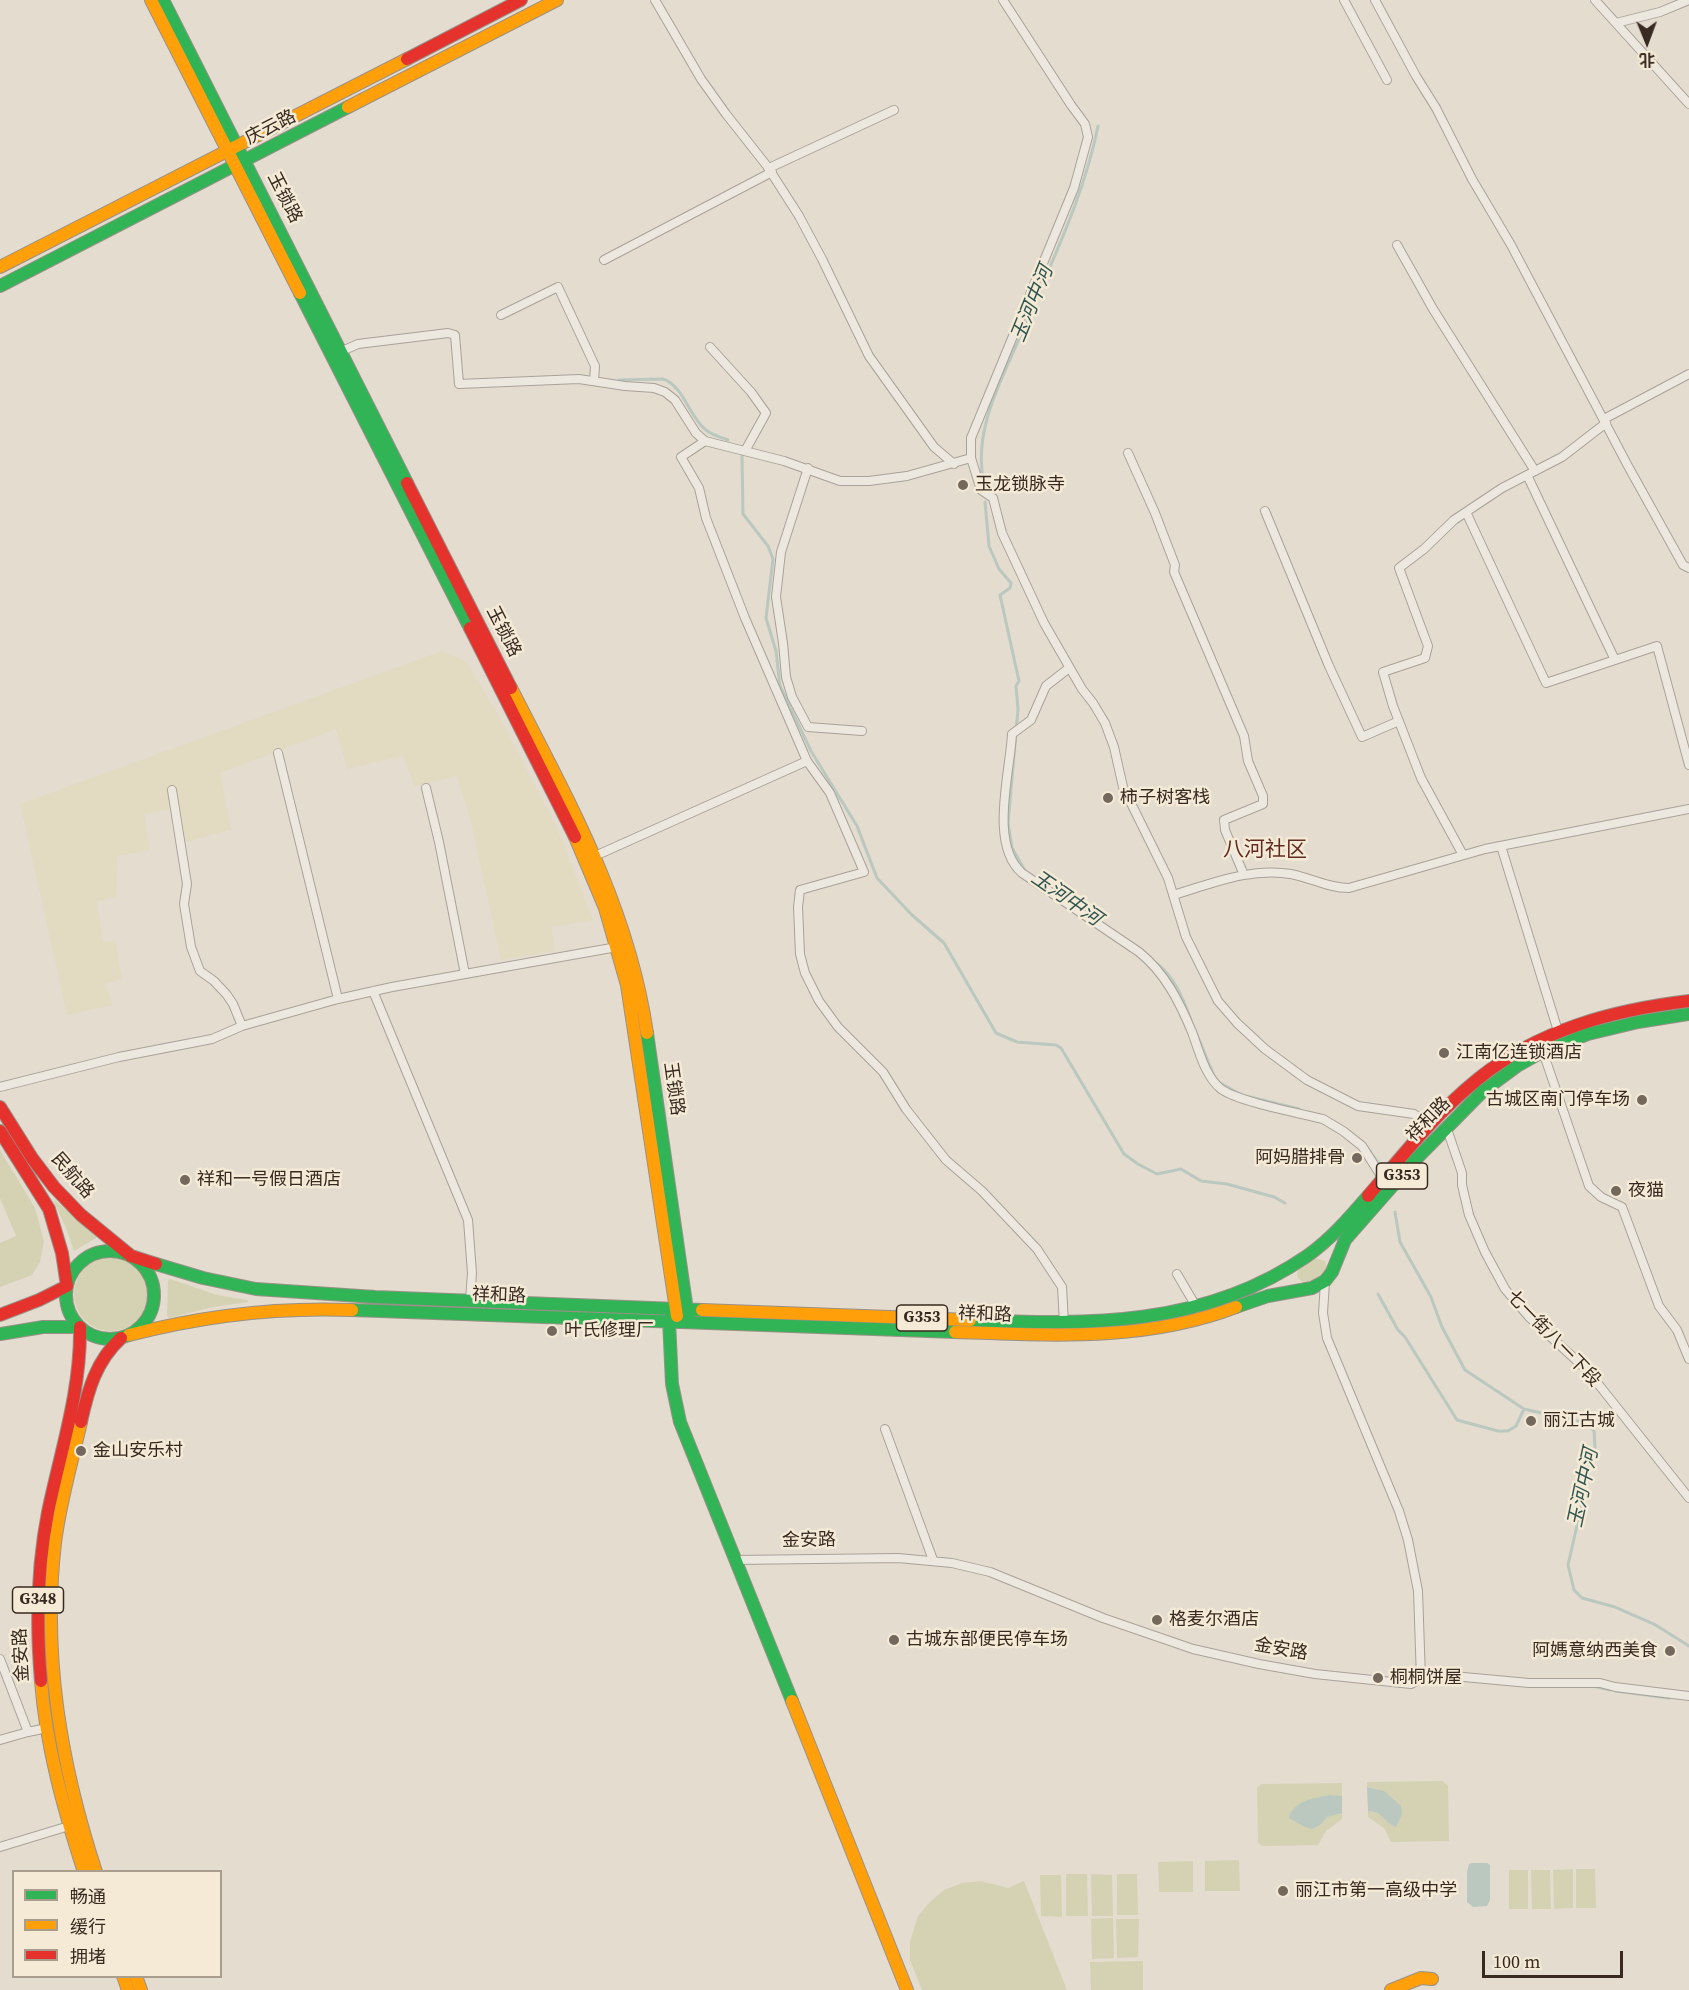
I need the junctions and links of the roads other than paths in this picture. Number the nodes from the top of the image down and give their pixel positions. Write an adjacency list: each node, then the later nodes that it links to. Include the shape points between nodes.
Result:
1 (151, 0): 15 (main road, 玉锁路)
2 (163, 0): 15 (main road, 玉锁路)
3 (521, 0): 15 (main road, 庆云路)
4 (557, 0): 16 (main road, 庆云路)
5 (655, 0): 17 (street, via 701,79)
6 (1003, 0): 31 (street, via 1085,124 1088,137 1074,188 971,438)
7 (1344, 0): 12 (street)
8 (1375, 0): 27 (street)
9 (1595, 0): 11 (street)
10 (1689, 0): 11 (street)
11 (1616, 23): 13 (street)
12 (1386, 80)
13 (1689, 104)
14 (894, 110): 17 (street)
15 (233, 148): 16 (main road, 玉锁路); 20 (main road, 庆云路)
16 (241, 163): 21 (main road, 庆云路); 24 (main road, 玉锁路); 53 (main road, 玉锁路, via 575,837)
17 (770, 170): 19 (street); 32 (street, via 822,259 869,356 934,447)
18 (1397, 245): 34 (street)
19 (604, 260)
20 (0, 267)
21 (0, 286)
22 (501, 315): 26 (street, via 558,287 595,366)
23 (710, 347): 29 (street, via 766,413)
24 (342, 351): 26 (street, via 358,344 448,333 455,335 459,384); 50 (main road, 玉锁路)
25 (1689, 375): 27 (street)
26 (594, 381): 28 (street, via 665,392)
27 (1605, 421): 34 (street, via 1562,457); 37 (street, via 1683,565)
28 (705, 441): 29 (street); 43 (street, via 681,457 699,488 706,518 745,618)
29 (746, 451): 33 (street)
30 (1128, 453): 51 (street, via 1244,736 1250,767 1263,796 1263,804 1224,820)
31 (971, 458): 32 (street); 39 (street, via 981,489 993,498 1015,562)
32 (954, 464): 33 (street, via 869,481 840,481)
33 (808, 468): 41 (street, via 777,573 777,612 786,677 808,726)
34 (1531, 473): 36 (street); 38 (street)
35 (1265, 511): 40 (street, via 1362,737)
36 (1466, 512): 38 (street, via 1546,683); 40 (street, via 1398,568 1428,650 1425,658 1383,672)
37 (1689, 568)
38 (1615, 660): 44 (street, via 1656,646)
39 (1069, 668): 52 (street, via 1105,723 1123,787); 67 (street, via 1046,686 1031,720 1012,734 1003,827 1008,855 1022,873 1154,965 1174,992 1208,1072 1222,1089 1235,1096 1323,1119 1362,1146)
40 (1399, 721): 49 (street, via 1421,778)
41 (862, 731)
42 (278, 753): 56 (street)
43 (807, 761): 50 (street); 80 (street, via 831,793 864,872 800,890 800,954 808,981 828,1014 883,1072 946,1160 982,1191 1037,1249 1062,1287)
44 (1689, 765)
45 (426, 788): 54 (street)
46 (172, 790): 59 (street, via 187,884 184,904 191,947 200,971 227,995)
47 (1689, 809): 48 (street)
48 (1501, 846): 49 (street); 60 (street)
49 (1463, 855): 51 (street, via 1349,888 1291,874)
50 (595, 856): 79 (main road, 玉锁路, via 624,931 643,1009)
51 (1244, 875): 52 (street)
52 (1173, 895): 64 (street, via 1186,937 1218,1001 1265,1050 1307,1080 1358,1106 1413,1114)
53 (617, 947): 54 (street); 79 (main road, 玉锁路, via 633,1011)
54 (465, 974): 55 (street)
55 (373, 991): 56 (street); 76 (street, via 468,1220)
56 (338, 999): 59 (street)
57 (1689, 1001): 60 (main road, 祥和路 / G353, via 1613,1015)
58 (1689, 1014): 61 (main road, 祥和路 / G353, via 1596,1032)
59 (242, 1026): 62 (street, via 212,1039)
60 (1558, 1031): 64 (main road, 祥和路 / G353, via 1487,1071)
61 (1543, 1052): 65 (main road, 祥和路 / G353, via 1495,1081); 84 (street, via 1589,1186 1622,1207 1659,1306 1677,1330)
62 (0, 1087)
63 (0, 1107): 69 (main road, 民航路 / G348, via 54,1187)
64 (1430, 1126): 67 (main road, 祥和路 / G353)
65 (1446, 1126): 70 (main road, 祥和路 / G353, via 1345,1240); 86 (street, 七一街八一下段, via 1462,1173 1469,1215 1505,1289 1529,1317 1587,1370)
66 (0, 1131): 74 (main road, 民航路 / G348, via 49,1209)
67 (1383, 1179): 68 (main road, 祥和路 / G353)
68 (1317, 1247): 70 (main road, via 1330,1251); 71 (main road, 祥和路 / G353)
69 (131, 1256): 74 (main road, via 107,1251 91,1255 78,1265); 76 (main road, 祥和路 / G353, via 256,1289); 83 (main road, G348, via 148,1273 155,1296 148,1319)
70 (1336, 1260): 73 (main road, 祥和路 / G353, via 1330,1277)
71 (1287, 1268): 75 (main road); 77 (main road, 祥和路 / G353, via 1245,1291)
72 (1177, 1274): 77 (street)
73 (1324, 1281): 75 (main road, 祥和路 / G353); 90 (street, via 1327,1338 1410,1546 1418,1591)
74 (67, 1286): 78 (main road); 81 (main road, G348, via 68,1309)
75 (1299, 1290): 79 (main road, 祥和路 / G353, via 1194,1322 1117,1334 1044,1335)
76 (470, 1300): 79 (main road, 祥和路 / G353)
77 (1197, 1308): 80 (main road, 祥和路 / G353, via 1135,1320)
78 (0, 1315)
79 (679, 1315): 80 (main road, 祥和路 / G353); 83 (main road, 祥和路 / G353, via 300,1309 205,1317); 87 (main road, via 672,1384 678,1415)
80 (1064, 1323)
81 (80, 1327): 82 (main road, via 43,1327); 83 (main road, via 97,1337); 92 (main road, 金安路 / G348, via 78,1385 40,1565 39,1638)
82 (0, 1334)
83 (125, 1337): 98 (main road, 金安路 / G348, via 109,1348 100,1361 86,1404 59,1516 51,1593 59,1731)
84 (1689, 1359)
85 (885, 1429): 88 (street)
86 (1689, 1498)
87 (734, 1560): 88 (street, 金安路); 100 (main road)
88 (933, 1560): 90 (street, 金安路, via 990,1572 1129,1628 1231,1659 1315,1674 1411,1684 1421,1679)
89 (0, 1659): 93 (street)
90 (1420, 1673): 91 (street, via 1528,1683 1600,1683)
91 (1689, 1696)
92 (46, 1728): 93 (street); 95 (main road, 金安路 / G348)
93 (28, 1732): 94 (street)
94 (0, 1740)
95 (69, 1826): 96 (street); 97 (main road, 金安路 / G348)
96 (0, 1847)
97 (83, 1870)
98 (95, 1870)
99 (1434, 1984): 101 (main road, via 1421,1978)
100 (907, 1990)
101 (1391, 1990)

